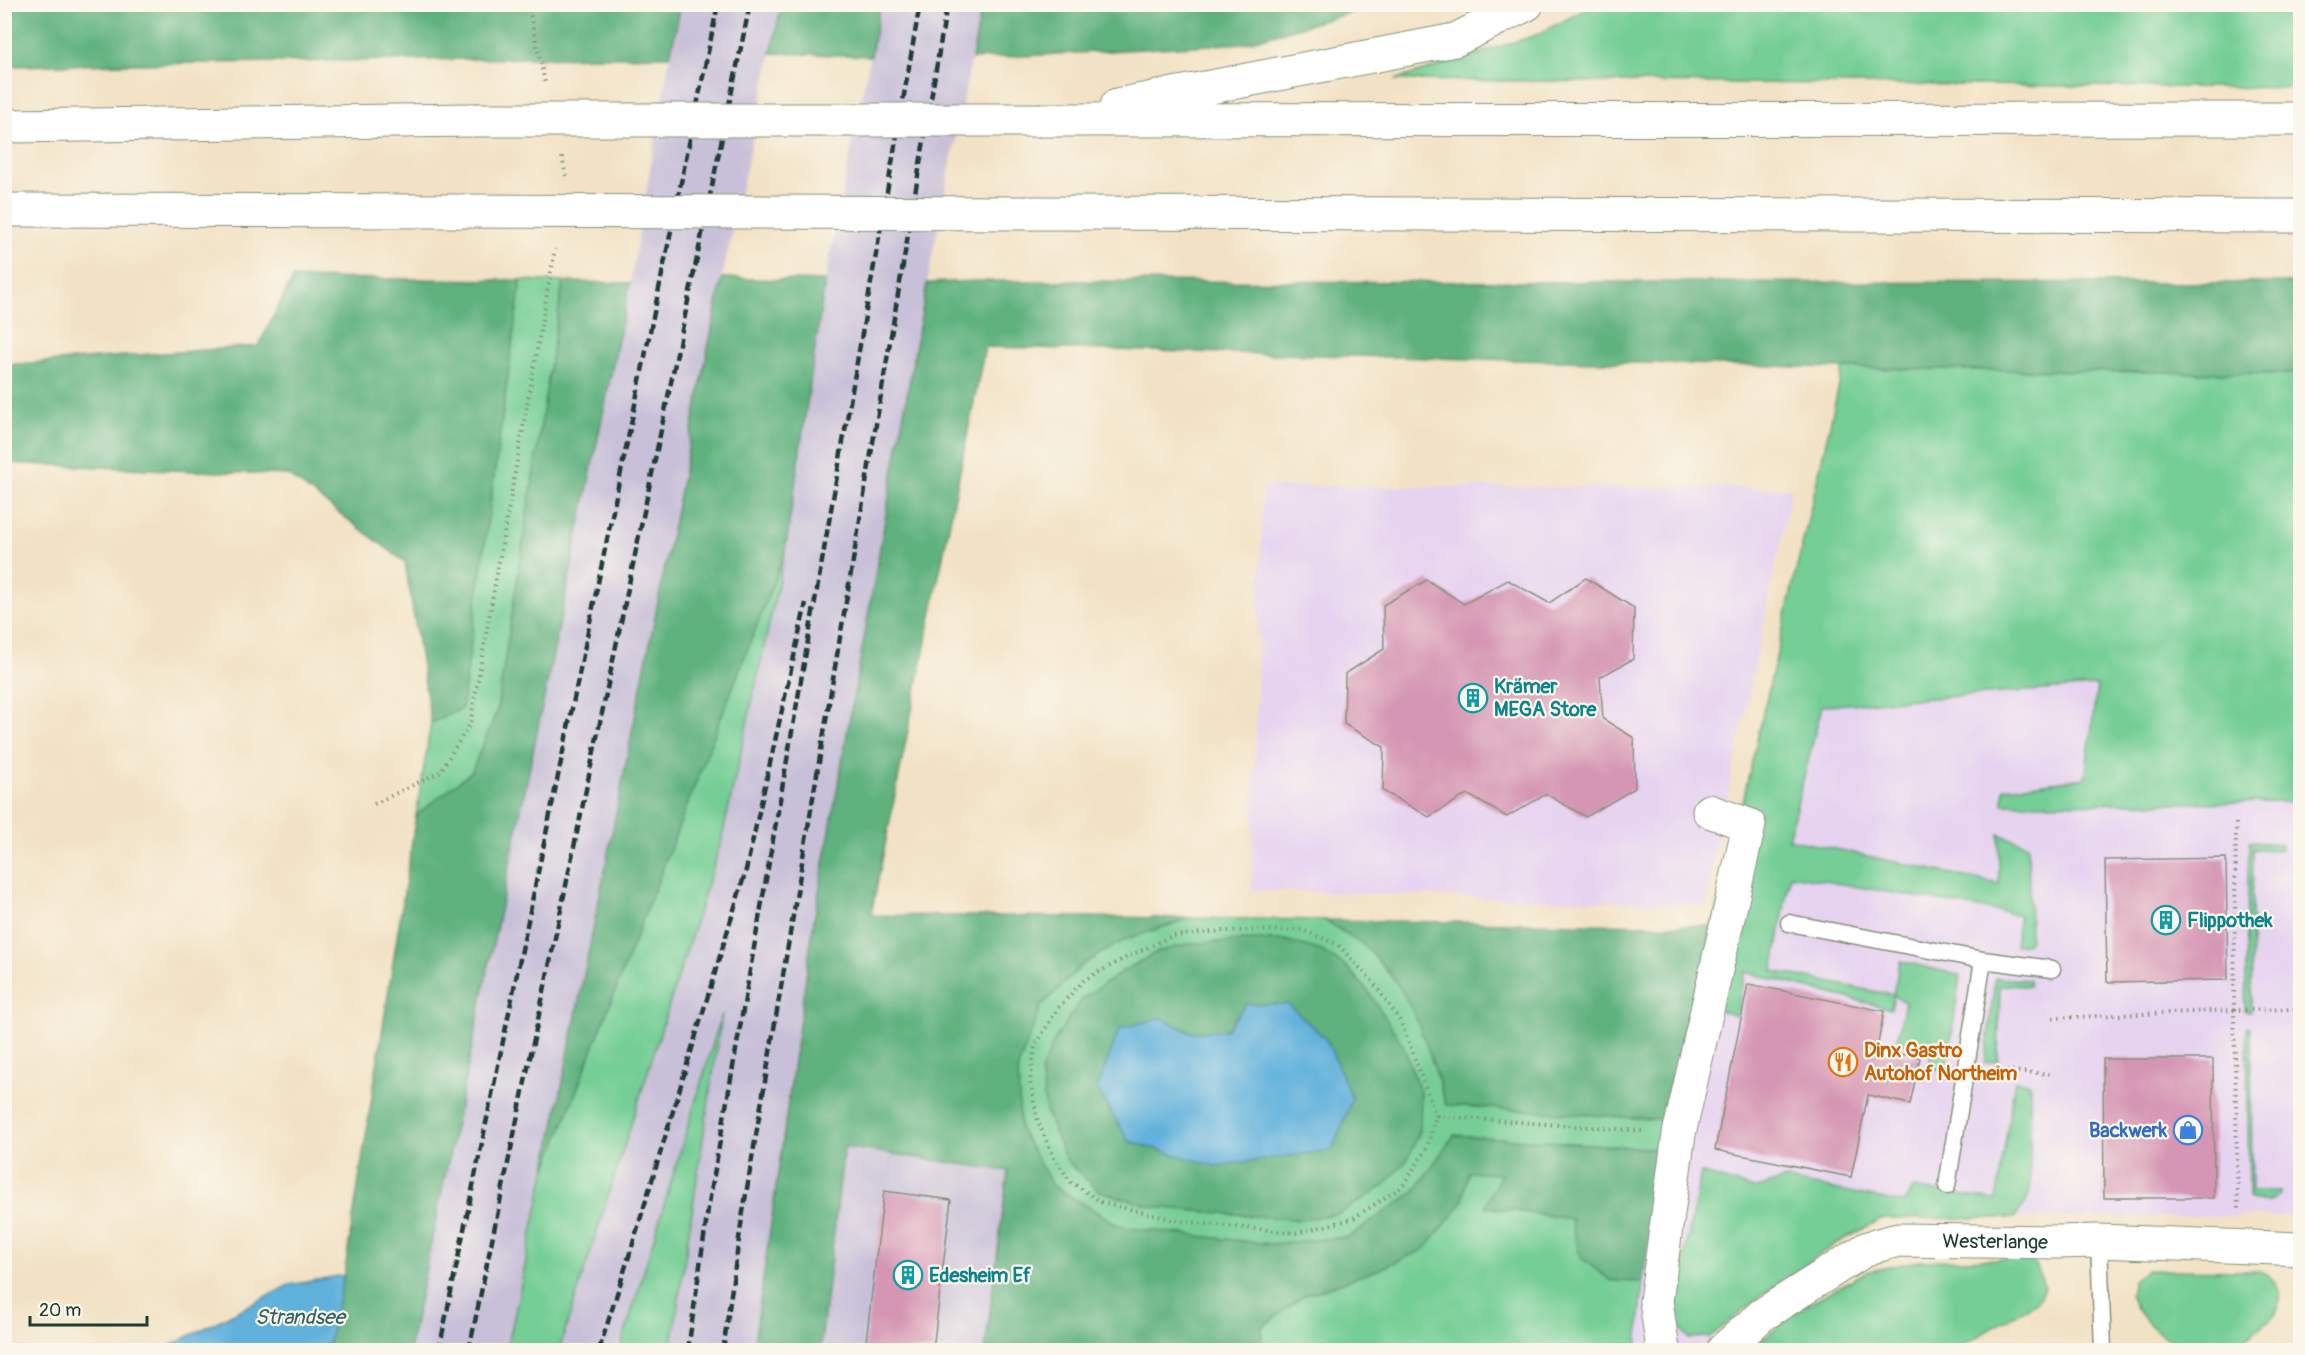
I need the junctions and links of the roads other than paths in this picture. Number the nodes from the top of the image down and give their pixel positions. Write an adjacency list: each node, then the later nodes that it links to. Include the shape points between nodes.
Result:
1 (1527, 4): 3 (main road, via 1455,40)
2 (2301, 119): 3 (main road)
3 (1041, 120): 4 (main road, bridge, via 474,120)
4 (4, 126)
5 (4, 210): 6 (main road, bridge)
6 (2301, 216)
7 (1709, 811): 14 (main road, via 1749,825 1679,1134 1656,1301)
8 (1789, 923): 9 (lane)
9 (1983, 960): 10 (lane); 11 (lane)
10 (2052, 969)
11 (1947, 1186)
12 (2099, 1241): 13 (main road, Westerlange); 15 (main road, Westerlange, via 1898,1240 1868,1248 1762,1315); 16 (lane)
13 (2301, 1250)
14 (1663, 1350)
15 (1723, 1350)
16 (2103, 1350)

